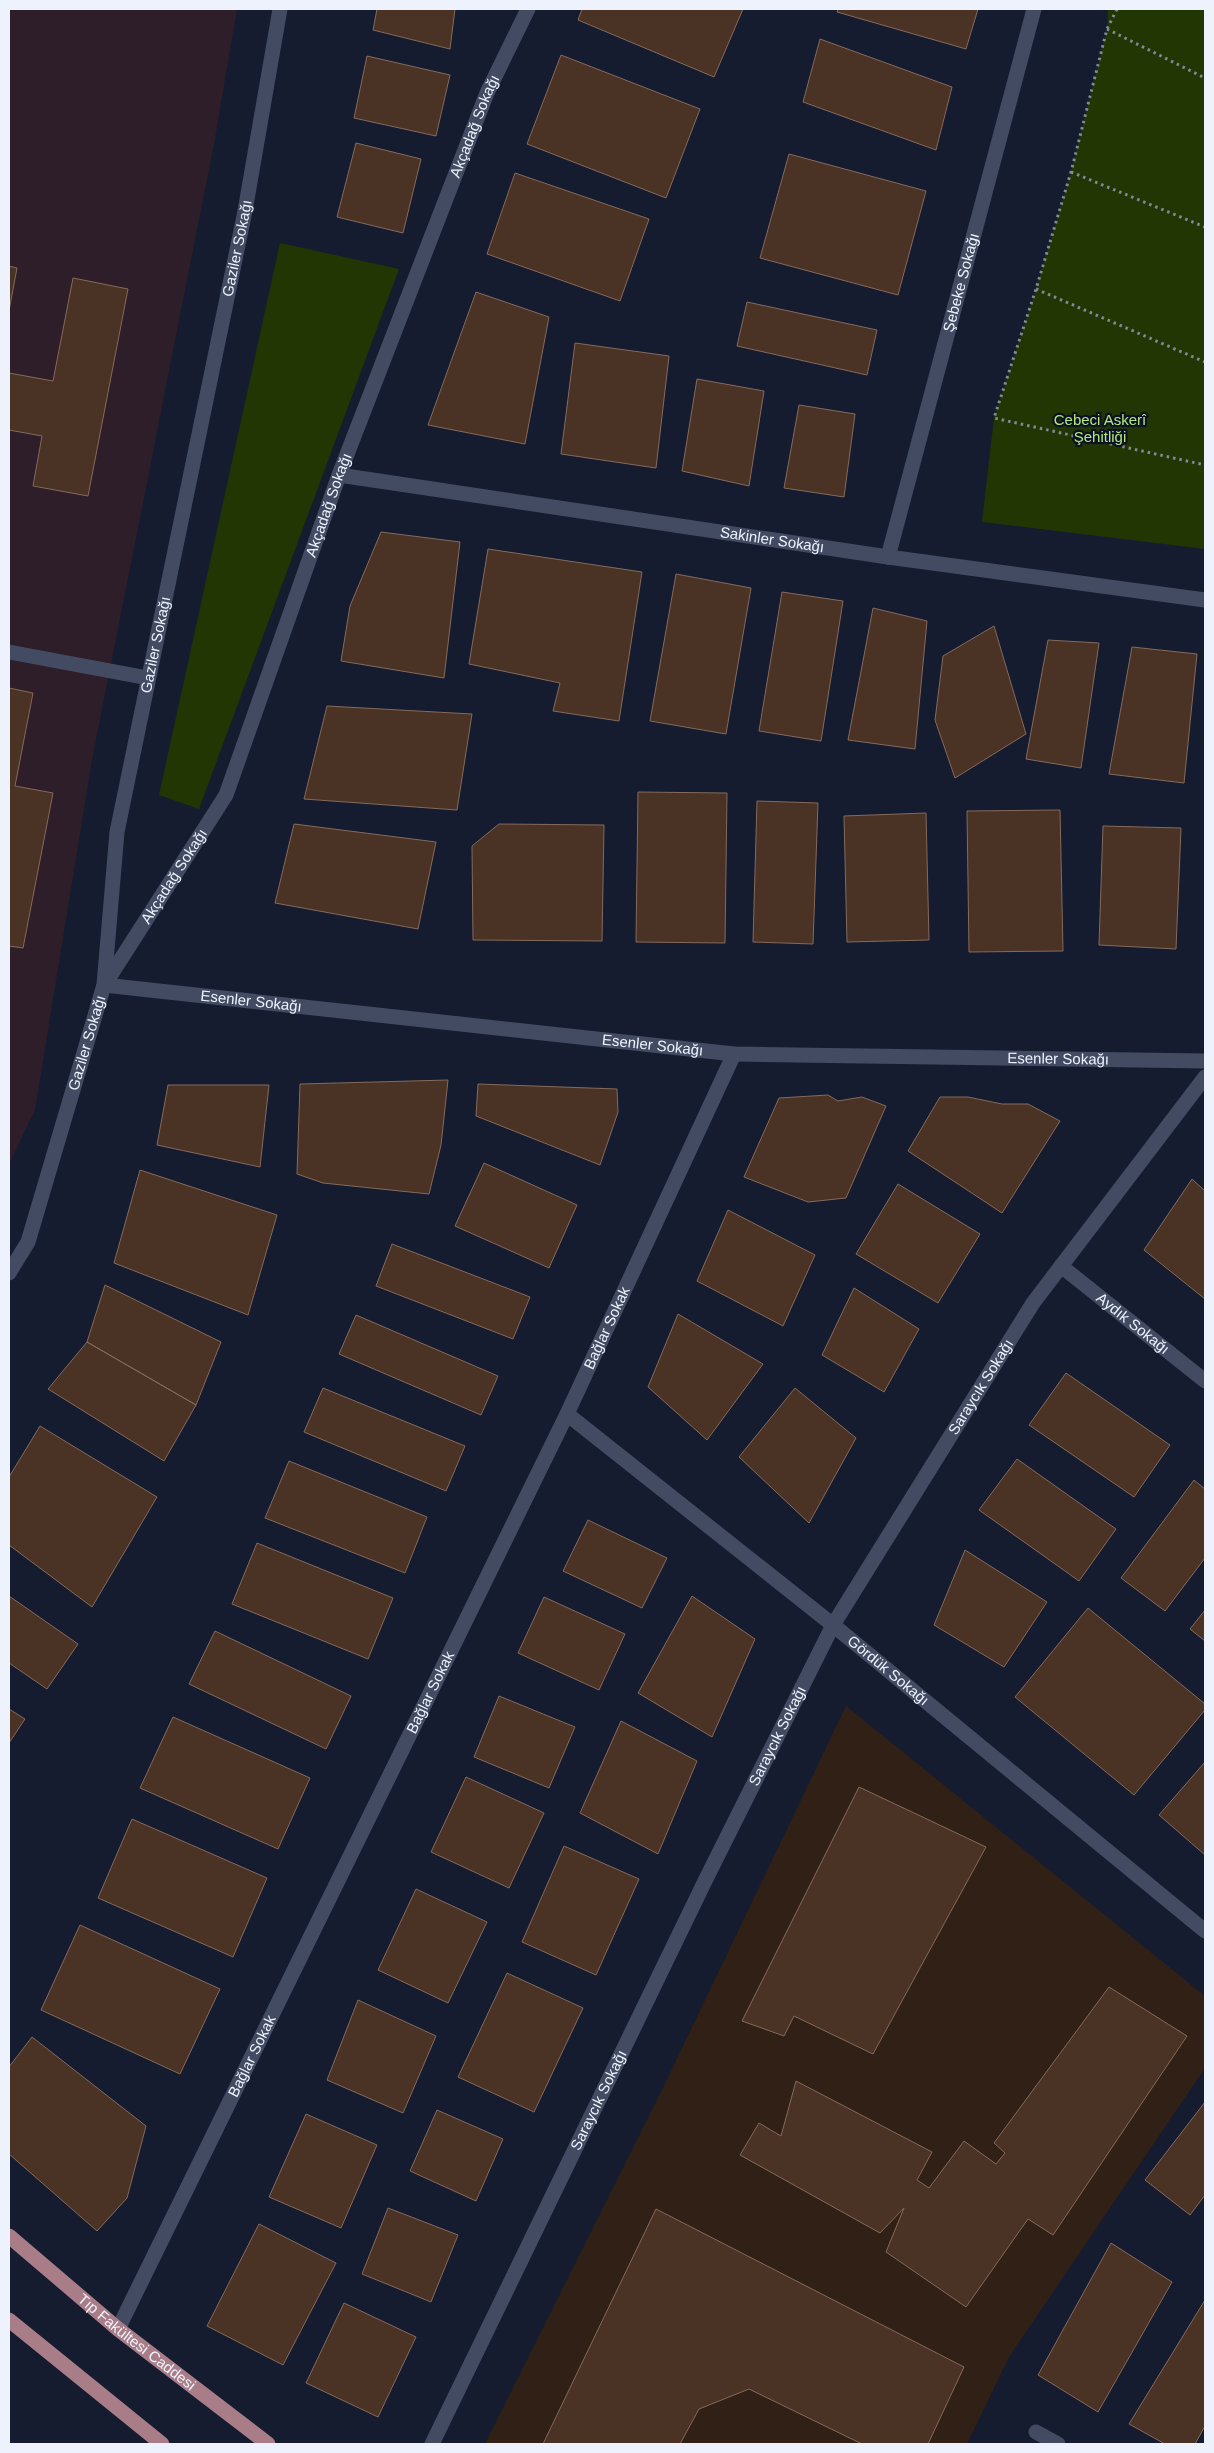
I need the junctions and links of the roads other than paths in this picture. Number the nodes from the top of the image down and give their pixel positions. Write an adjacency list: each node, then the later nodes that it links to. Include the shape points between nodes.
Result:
1 (280, 9): 8 (street, Gaziler Sokağı, via 245,211)
2 (528, 9): 4 (street, Akçadağ Sokağı, via 487,93)
3 (1034, 9): 5 (street, Şebeke Sokağı)
4 (339, 475): 5 (street, Sakinler Sokağı); 9 (street, Akçadağ Sokağı, via 226,795)
5 (888, 557): 6 (street, Sakinler Sokağı)
6 (1205, 600)
7 (9, 652): 8 (street)
8 (148, 678): 9 (street, Gaziler Sokağı, via 117,832)
9 (104, 985): 10 (street, Esenler Sokağı); 14 (street, Gaziler Sokağı, via 28,1242)
10 (734, 1054): 11 (street, Esenler Sokağı); 16 (street, Bağlar Sokak)
11 (1205, 1062)
12 (1205, 1077): 13 (street, Saraycık Sokağı)
13 (1061, 1266): 15 (street, Aydık Sokağı); 17 (street, Saraycık Sokağı, via 1033,1303)
14 (9, 1273)
15 (1205, 1381)
16 (567, 1414): 17 (street, Gördük Sokağı); 21 (street, Bağlar Sokak)
17 (833, 1625): 18 (street, Gördük Sokağı); 25 (street, Saraycık Sokağı)
18 (1205, 1931)
19 (9, 2236): 21 (main road, Tıp Fakültesi Caddesi)
20 (9, 2320): 23 (main road)
21 (118, 2329): 24 (main road, Tıp Fakültesi Caddesi)
22 (1036, 2432): 26 (street)
23 (162, 2444)
24 (268, 2444)
25 (432, 2444)
26 (1058, 2444)

